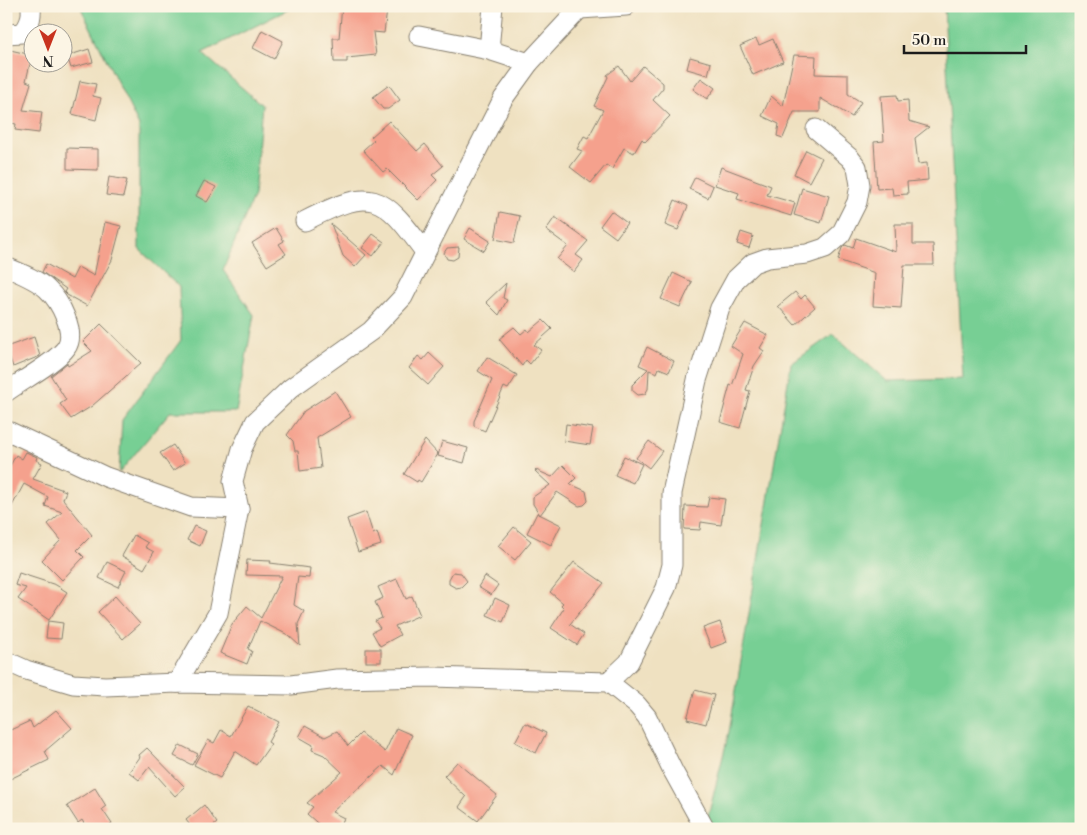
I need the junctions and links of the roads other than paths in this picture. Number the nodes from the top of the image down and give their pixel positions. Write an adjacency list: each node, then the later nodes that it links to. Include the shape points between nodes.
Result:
1 (31, 6): 5 (street, via 28,27 22,33)
2 (493, 6): 7 (street)
3 (626, 6): 4 (street)
4 (581, 8): 8 (street)
5 (6, 34)
6 (419, 36): 7 (street)
7 (489, 50): 8 (street)
8 (529, 63): 11 (street, via 503,99)
9 (816, 129): 17 (street, via 857,167 860,185 857,202 840,234 825,248 753,263 736,279 720,308 697,380 672,493 672,565 666,588 628,662)
10 (305, 221): 11 (street, via 340,203 372,200 400,218)
11 (425, 252): 15 (street, via 403,297 371,331 291,388 255,422 242,449 233,480)
12 (6, 267): 13 (street, via 47,289 70,333 70,340 62,353)
13 (6, 392)
14 (6, 430): 15 (street, via 106,477 191,507)
15 (239, 509): 18 (street, via 218,613)
16 (6, 661): 18 (street, via 73,684)
17 (608, 682): 18 (street, via 423,678 337,679 291,685); 19 (street, via 647,717)
18 (177, 683)
19 (706, 829)

